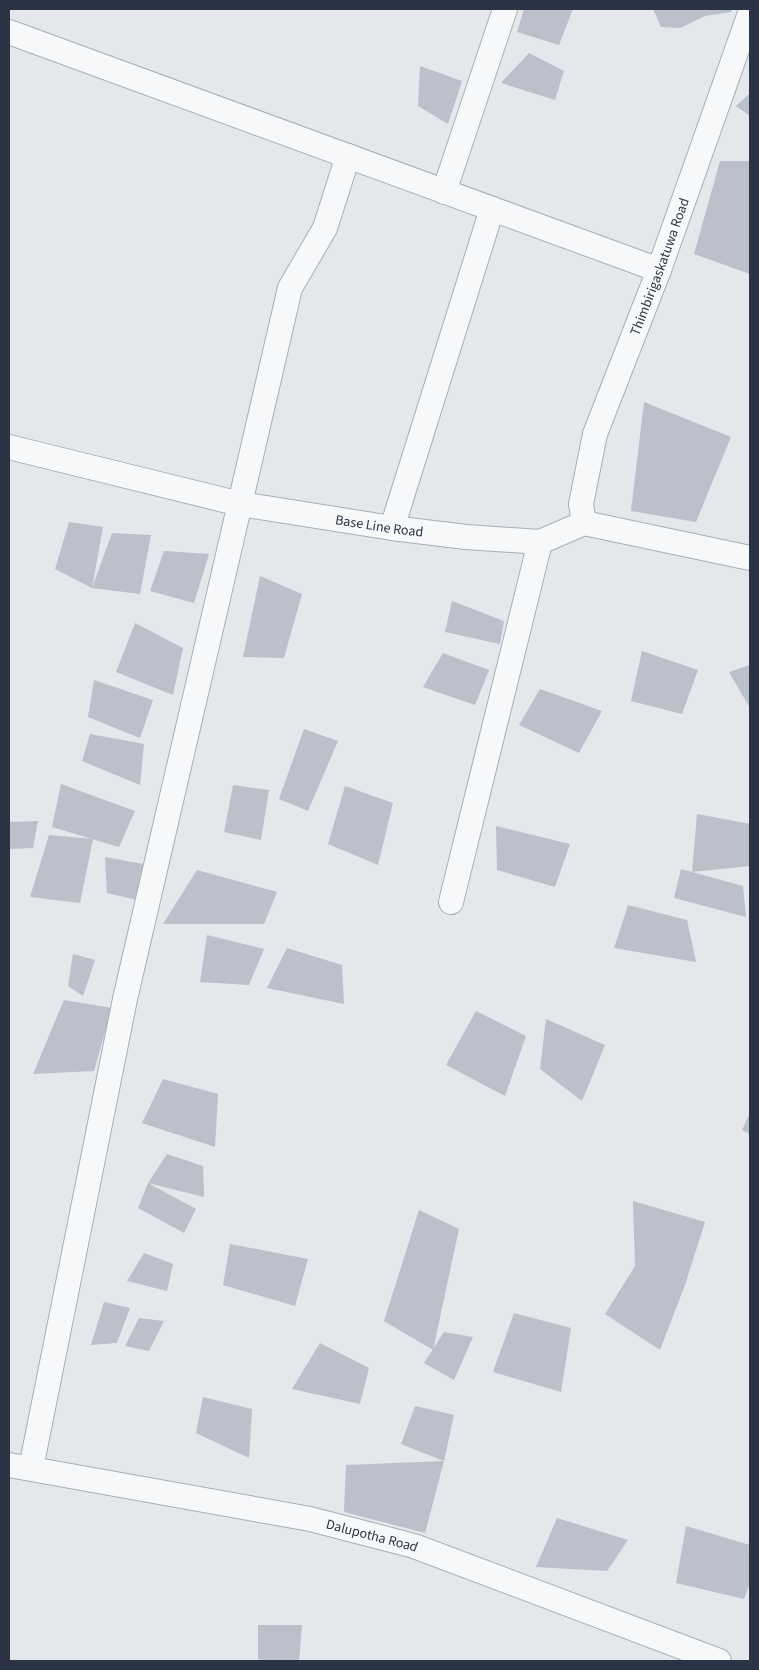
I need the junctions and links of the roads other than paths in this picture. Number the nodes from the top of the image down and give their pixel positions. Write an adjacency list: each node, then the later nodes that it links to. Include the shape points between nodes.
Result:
1 (505, 9): 5 (street)
2 (750, 13): 7 (street, Thimbirigaskatuwa Road)
3 (9, 32): 4 (street)
4 (348, 156): 5 (street); 9 (street, via 325,228 290,288)
5 (444, 192): 6 (street)
6 (492, 209): 7 (street); 11 (street)
7 (659, 270): 10 (street, Thimbirigaskatuwa Road, via 595,434 581,504)
8 (9, 447): 9 (street, Base Line Road)
9 (240, 504): 11 (street, Base Line Road); 15 (street)
10 (584, 522): 12 (street, Base Line Road); 13 (street)
11 (392, 528): 12 (street, Base Line Road)
12 (540, 542): 14 (street)
13 (750, 558)
14 (450, 902)
15 (20, 1467): 16 (street, Dalupotha Road, via 310,1519 414,1546)
16 (719, 1661)

